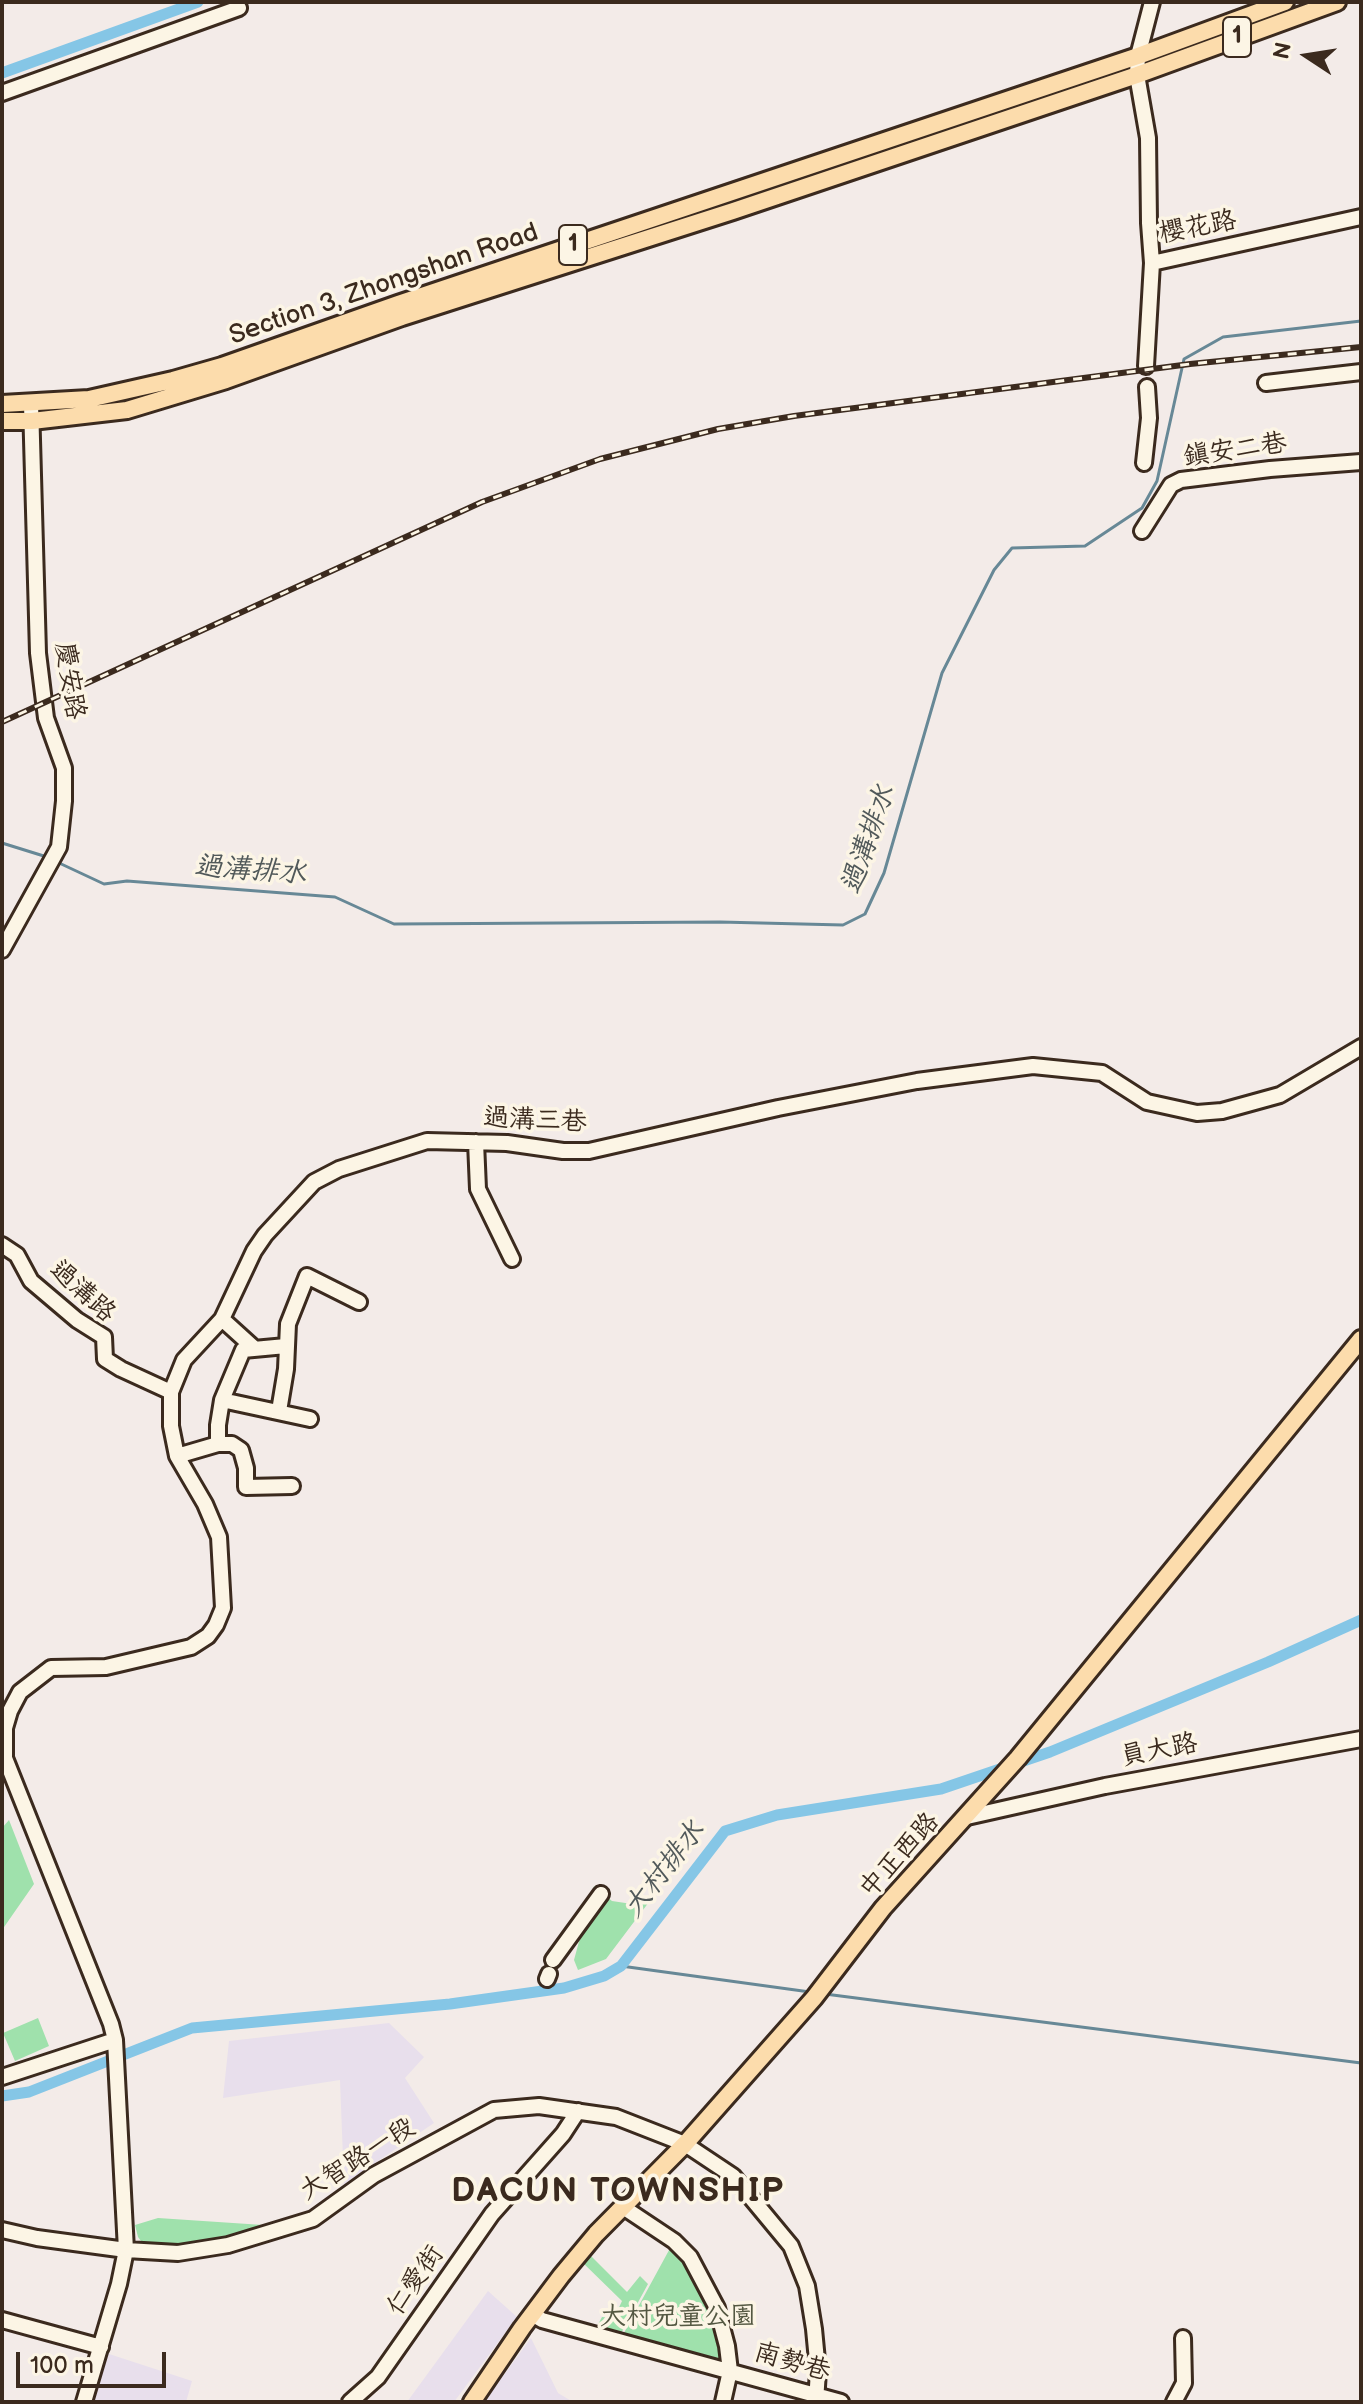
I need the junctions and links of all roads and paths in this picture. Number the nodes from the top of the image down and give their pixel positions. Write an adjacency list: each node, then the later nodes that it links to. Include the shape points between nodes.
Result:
1 (1152, 2): 5 (street, 櫻花路)
2 (1285, 2): 5 (main road, 1)
3 (1337, 2): 6 (main road, 1)
4 (239, 8): 7 (street)
5 (1138, 56): 6 (street, 櫻花路); 15 (main road, Section 3, Zhongshan Road / 1, via 222,366)
6 (1137, 75): 9 (street, 櫻花路, via 1148,138); 15 (main road, Section 3, Zhongshan Road / 1, via 127,410)
7 (2, 93)
8 (1361, 217): 9 (street, 櫻花路)
9 (1152, 263): 10 (street)
10 (1146, 366)
11 (1361, 372): 12 (street)
12 (1266, 383)
13 (1147, 387): 18 (street)
14 (2, 404): 15 (main road, Section 3, Zhongshan Road / 1)
15 (32, 413): 16 (main road, Section 3, Zhongshan Road / 1); 20 (street, 慶安路, via 38,653 46,718 64,768 64,801 59,847)
16 (2, 421)
17 (1361, 462): 19 (street, 鎮安二巷, via 1181,480 1171,485)
18 (1144, 463)
19 (1142, 531)
20 (2, 950)
21 (1361, 1047): 22 (street, 過溝三巷, via 1280,1095 1222,1111 1197,1113 1147,1102 1102,1073 1033,1066 917,1081 589,1151)
22 (476, 1142): 24 (street, via 478,1189); 26 (street, 過溝三巷, via 427,1141 314,1182 254,1251)
23 (2, 1245): 30 (street, 過溝路, via 17,1255 31,1281 104,1337 105,1359)
24 (512, 1259)
25 (359, 1302): 28 (street, via 307,1276 288,1324)
26 (222, 1319): 29 (street); 30 (street, 過溝三巷, via 184,1360)
27 (1361, 1339): 38 (main road, 中正西路)
28 (286, 1346): 29 (street); 32 (street)
29 (254, 1348): 31 (street, via 243,1350)
30 (171, 1392): 35 (street, 過溝三巷)
31 (222, 1400): 32 (street); 34 (street)
32 (279, 1411): 33 (street)
33 (310, 1419)
34 (218, 1444): 35 (street); 36 (street, via 241,1450 246,1487)
35 (177, 1456): 41 (street, 過溝三巷, via 219,1537 223,1608 208,1636 191,1647 106,1667 51,1668 20,1692 5,1728 8,1766)
36 (292, 1486)
37 (1361, 1739): 38 (street, 員大路)
38 (967, 1817): 44 (main road, 中正西路, via 883,1908 814,1998)
39 (601, 1894): 40 (street)
40 (550, 1971)
41 (115, 2040): 42 (street); 47 (street)
42 (2, 2077)
43 (578, 2111): 44 (street, 大智路一段, via 616,2117); 47 (street, 大智路一段, via 539,2106 494,2110 374,2175 313,2219 228,2245 178,2253); 55 (street, 仁愛街, via 492,2214 378,2377)
44 (685, 2144): 45 (main road, 中正西路); 53 (street, 大智路一段, via 733,2176 791,2246 807,2286 818,2371)
45 (623, 2207): 48 (main road, 中正西路); 52 (street, via 690,2257 717,2308)
46 (2, 2230): 47 (street, 大智路一段)
47 (126, 2250): 51 (street)
48 (532, 2314): 52 (street, 南勢巷); 56 (main road, 中正西路)
49 (2, 2320): 51 (street)
50 (1183, 2338): 59 (street, via 1184,2383)
51 (101, 2347): 54 (street)
52 (730, 2371): 53 (street, 南勢巷); 57 (street)
53 (816, 2399): 58 (street, 南勢巷)
54 (84, 2402)
55 (350, 2402)
56 (472, 2402)
57 (723, 2402)
58 (841, 2402)
59 (1174, 2402)

